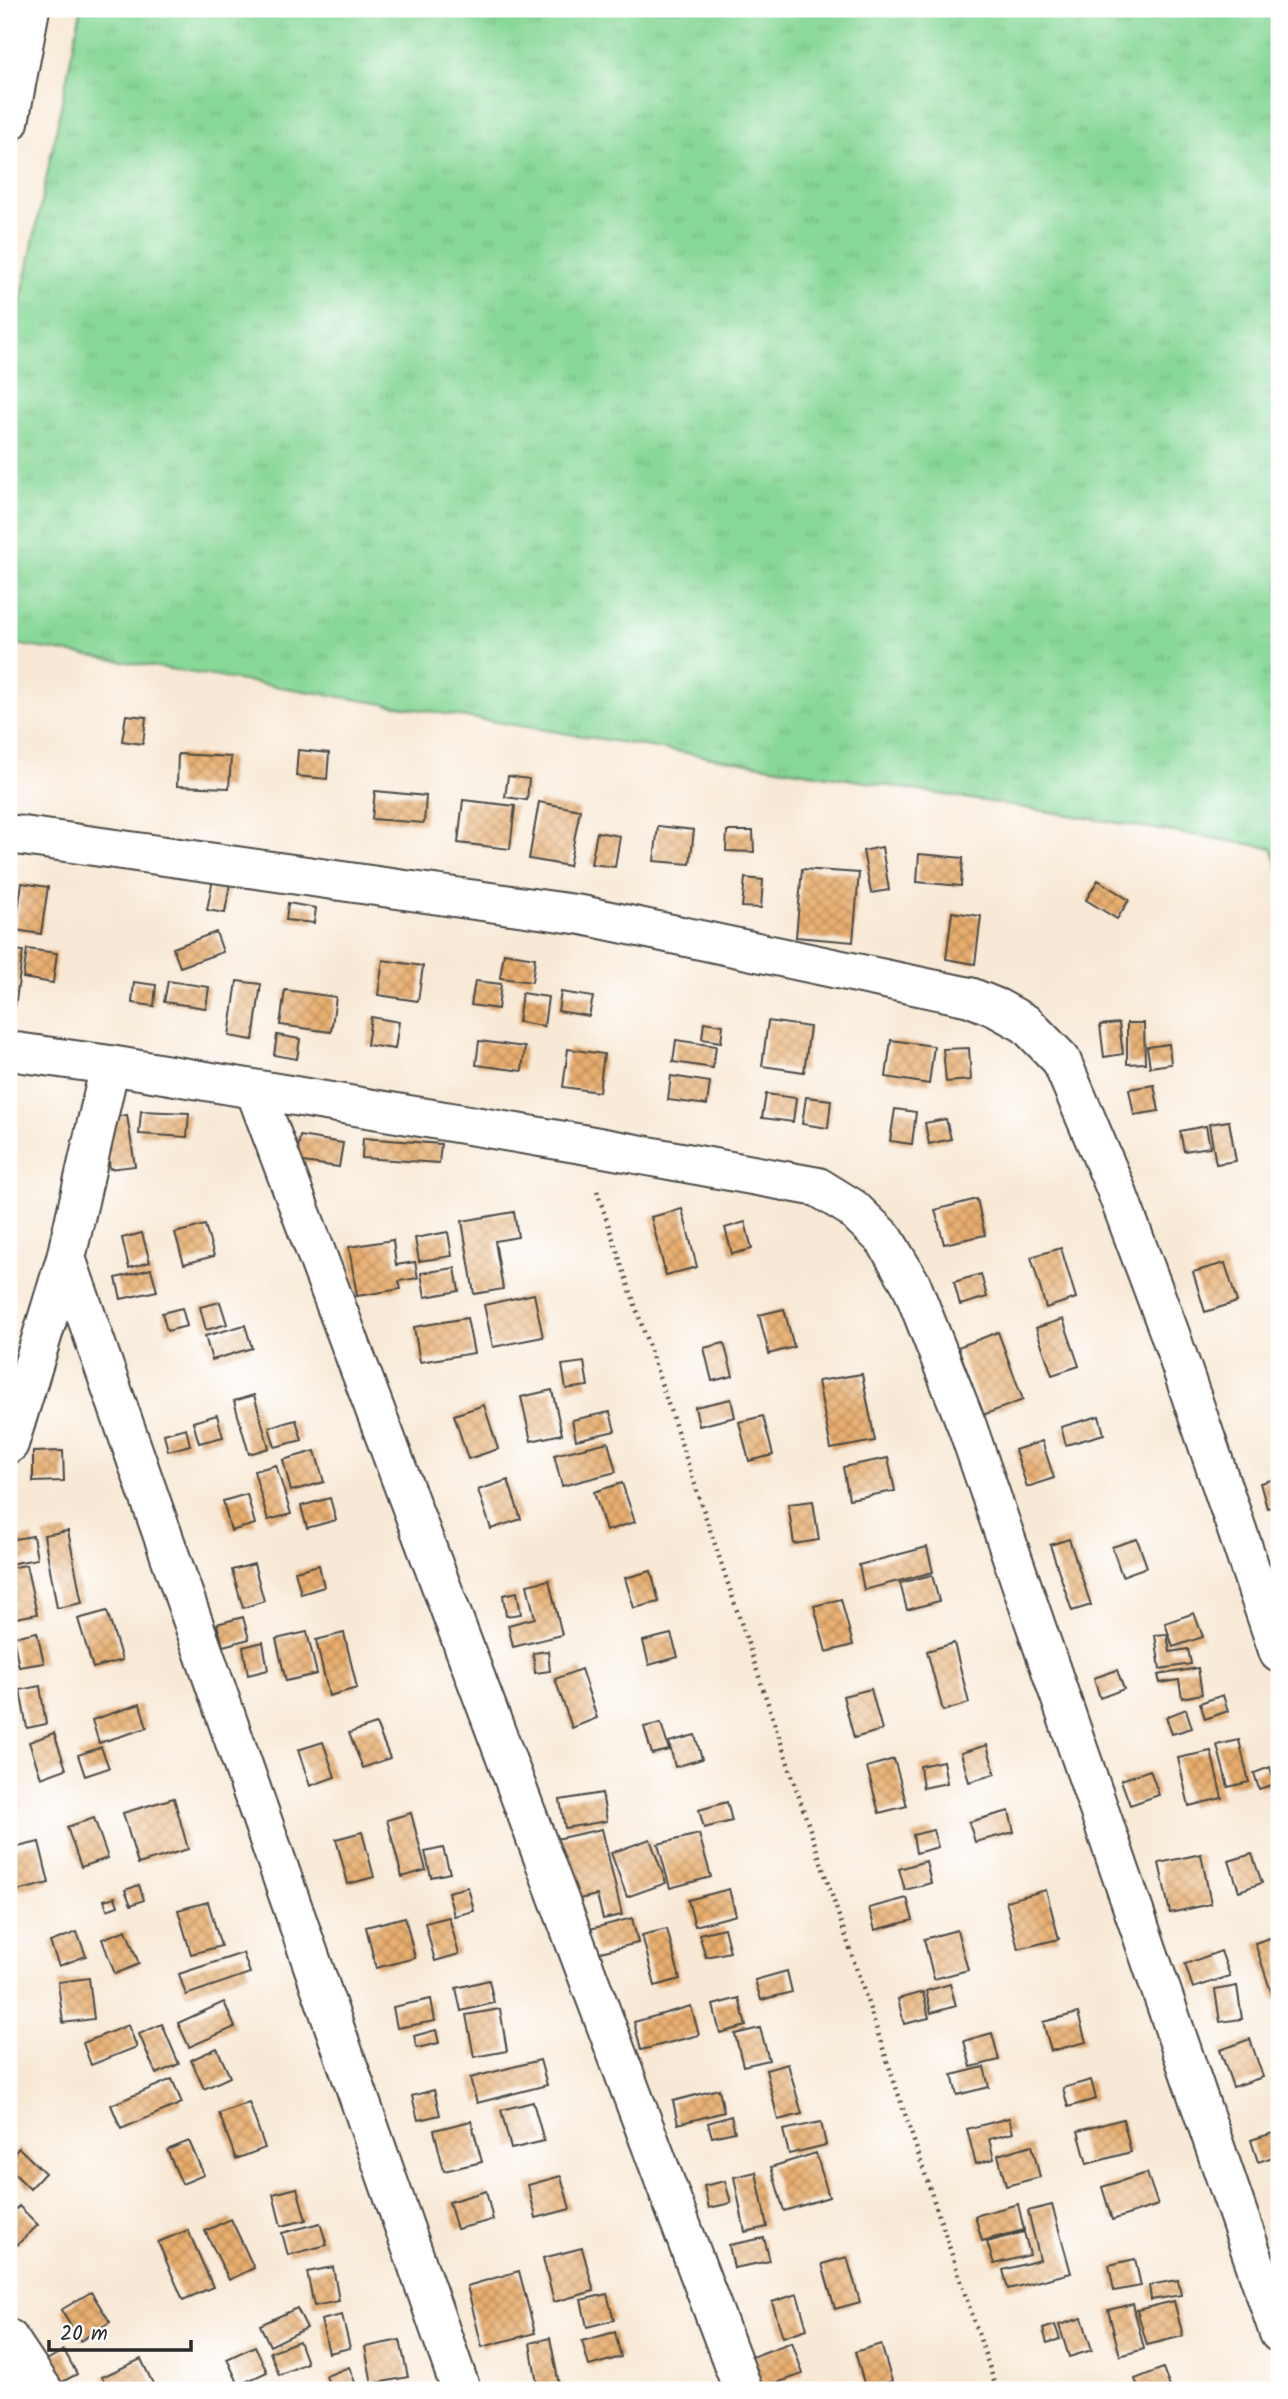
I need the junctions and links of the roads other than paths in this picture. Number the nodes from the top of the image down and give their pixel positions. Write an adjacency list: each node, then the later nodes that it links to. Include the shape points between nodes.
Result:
1 (30, 9): 2 (street)
2 (9, 122)
3 (9, 834): 9 (street, via 582,915 959,995 1026,1024 1061,1060 1115,1187 1175,1346)
4 (9, 1051): 5 (street)
5 (110, 1065): 6 (street); 7 (street)
6 (255, 1090): 10 (street, via 818,1187 852,1208 885,1240 912,1284 967,1426); 14 (street)
7 (66, 1258): 8 (street); 13 (street)
8 (9, 1444)
9 (1279, 1653)
10 (1279, 2333)
11 (9, 2339): 12 (street)
12 (43, 2390)
13 (461, 2390)
14 (743, 2390)

